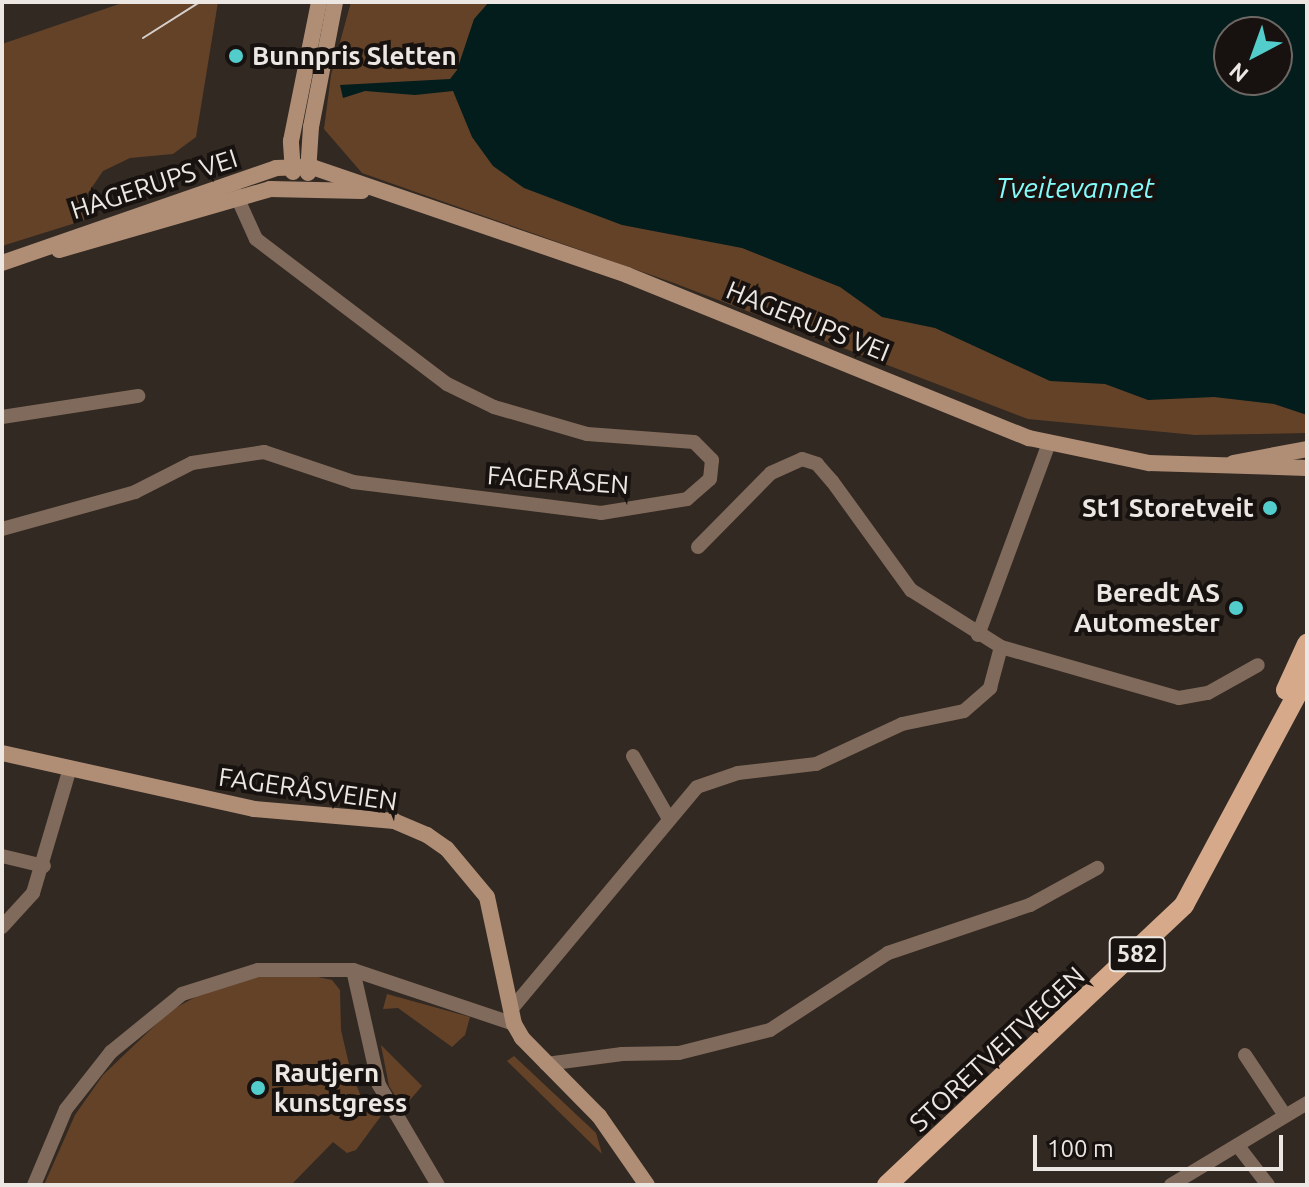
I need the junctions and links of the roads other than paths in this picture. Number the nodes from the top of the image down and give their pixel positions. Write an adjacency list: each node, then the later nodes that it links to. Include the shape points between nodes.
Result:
1 (319, 2): 3 (main road)
2 (335, 2): 4 (main road, via 311,127)
3 (289, 165): 4 (main road, HAGERUPS VEI); 5 (main road); 6 (main road, HAGERUPS VEI)
4 (312, 167): 5 (main road); 7 (main road, HAGERUPS VEI)
5 (301, 186): 6 (main road, HAGERUPS VEI); 7 (main road, HAGERUPS VEI)
6 (234, 191): 8 (main road, HAGERUPS VEI); 15 (street, FAGERÅSEN, via 256,239 447,384 494,407 587,434 694,442 712,460 710,479 687,499 601,513 377,486 264,452 192,463 135,492)
7 (372, 192): 11 (main road, HAGERUPS VEI, via 627,275)
8 (2, 263)
9 (138, 396): 10 (street)
10 (2, 417)
11 (1049, 443): 13 (main road, HAGERUPS VEI, via 1149,463); 17 (street)
12 (1307, 449): 13 (main road, HAGERUPS VEI)
13 (1231, 463): 14 (main road, HAGERUPS VEI)
14 (1307, 468)
15 (2, 529)
16 (698, 547): 17 (street, via 771,473 802,459 817,464 832,481 911,590)
17 (978, 635): 19 (street)
18 (1307, 644): 25 (main road, STORETVEITVEGEN / 582)
19 (1001, 647): 20 (street, via 1179,698 1208,693); 26 (street, via 990,688 964,711 902,724 816,764 709,781)
20 (1258, 665)
21 (1307, 676): 25 (main road, STORETVEITVEGEN / 582)
22 (2, 753): 24 (main road, FAGERÅSVEIEN)
23 (633, 756): 26 (street)
24 (70, 768): 28 (street); 32 (main road, FAGERÅSVEIEN, via 254,809 394,821 427,835 447,849 487,897)
25 (1246, 790): 42 (main road, STORETVEITVEGEN / 582, via 1184,905)
26 (668, 817): 32 (street, via 648,850)
27 (2, 856): 28 (street)
28 (44, 866): 30 (street, via 33,893)
29 (1097, 868): 35 (street, via 1030,905 888,953 770,1030 679,1053)
30 (2, 927)
31 (353, 970): 33 (street); 40 (street, via 258,970 182,994 111,1052 66,1109); 41 (street, via 379,1085)
32 (514, 1006): 33 (main road, FAGERÅSVEIEN)
33 (514, 1024): 35 (main road)
34 (1245, 1055): 37 (street)
35 (546, 1064): 39 (main road, via 599,1116)
36 (1307, 1103): 37 (street)
37 (1284, 1114): 38 (street)
38 (1238, 1146): 43 (street); 44 (street)
39 (648, 1184)
40 (34, 1185)
41 (438, 1185)
42 (887, 1185)
43 (1171, 1185)
44 (1268, 1185)

